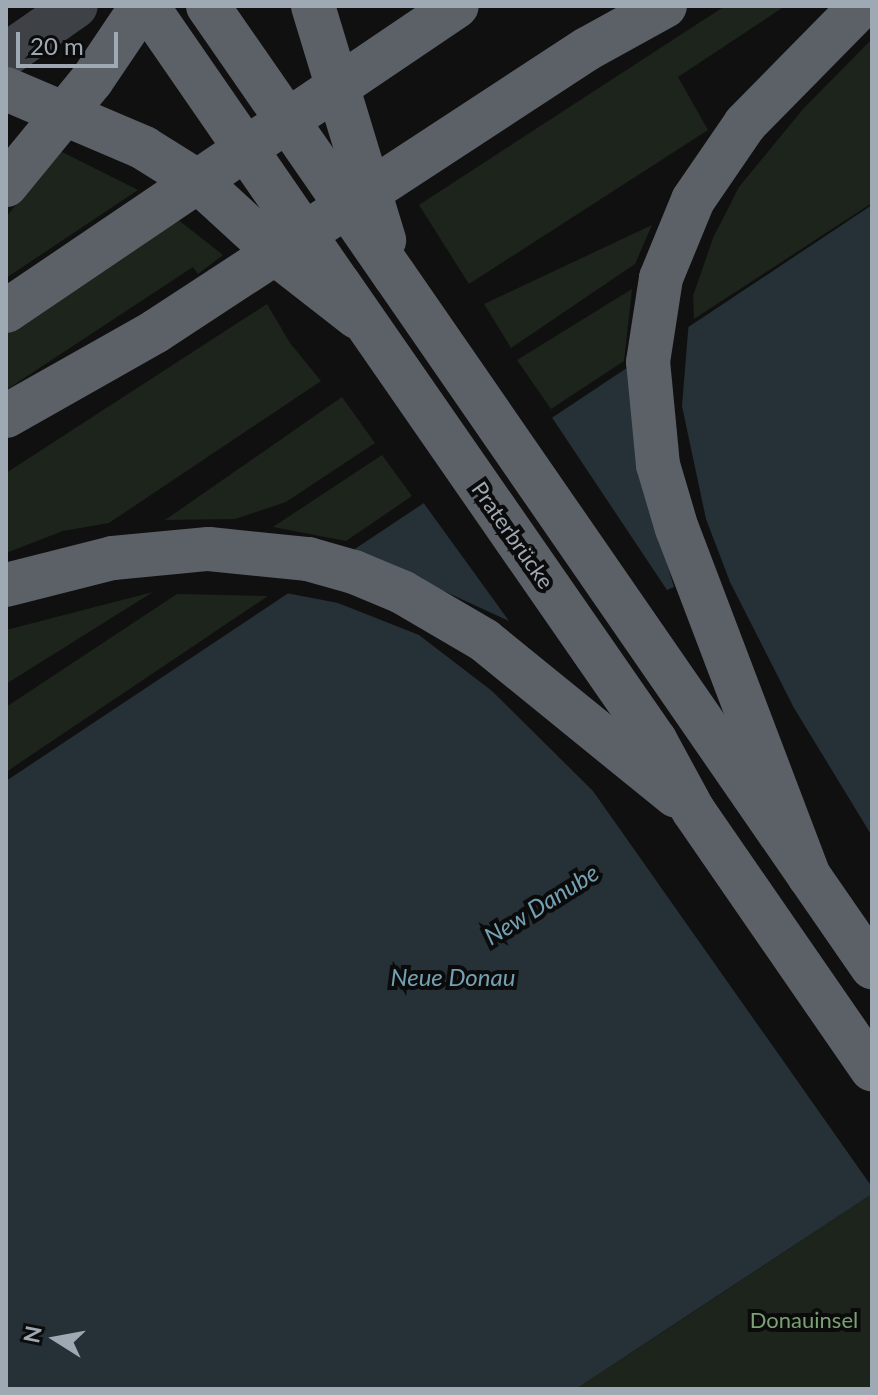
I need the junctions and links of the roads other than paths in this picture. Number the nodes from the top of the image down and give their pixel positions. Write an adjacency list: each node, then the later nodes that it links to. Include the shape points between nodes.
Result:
1 (76, 6): 10 (street)
2 (145, 6): 12 (highway, via 53,131); 15 (highway, Praterbrücke, bridge)
3 (208, 6): 13 (highway, bridge)
4 (313, 6): 13 (highway, bridge)
5 (457, 6): 14 (highway)
6 (636, 6): 9 (highway)
7 (665, 6): 9 (highway)
8 (861, 6): 21 (highway, via 745,124 693,200 661,278 648,362 658,465 677,529)
9 (587, 49): 16 (highway)
10 (6, 55)
11 (6, 89): 15 (highway, bridge, via 144,148 200,183 285,261)
12 (6, 185)
13 (395, 276): 21 (highway)
14 (6, 311)
15 (368, 326): 20 (highway, Praterbrücke, via 655,740)
16 (156, 331): 17 (highway); 18 (highway)
17 (6, 416)
18 (6, 450)
19 (6, 585): 20 (highway, via 113,558 209,549 308,559 354,572 402,592 484,640)
20 (693, 810): 23 (highway, Praterbrücke)
21 (809, 876): 22 (highway)
22 (872, 967)
23 (872, 1069)

